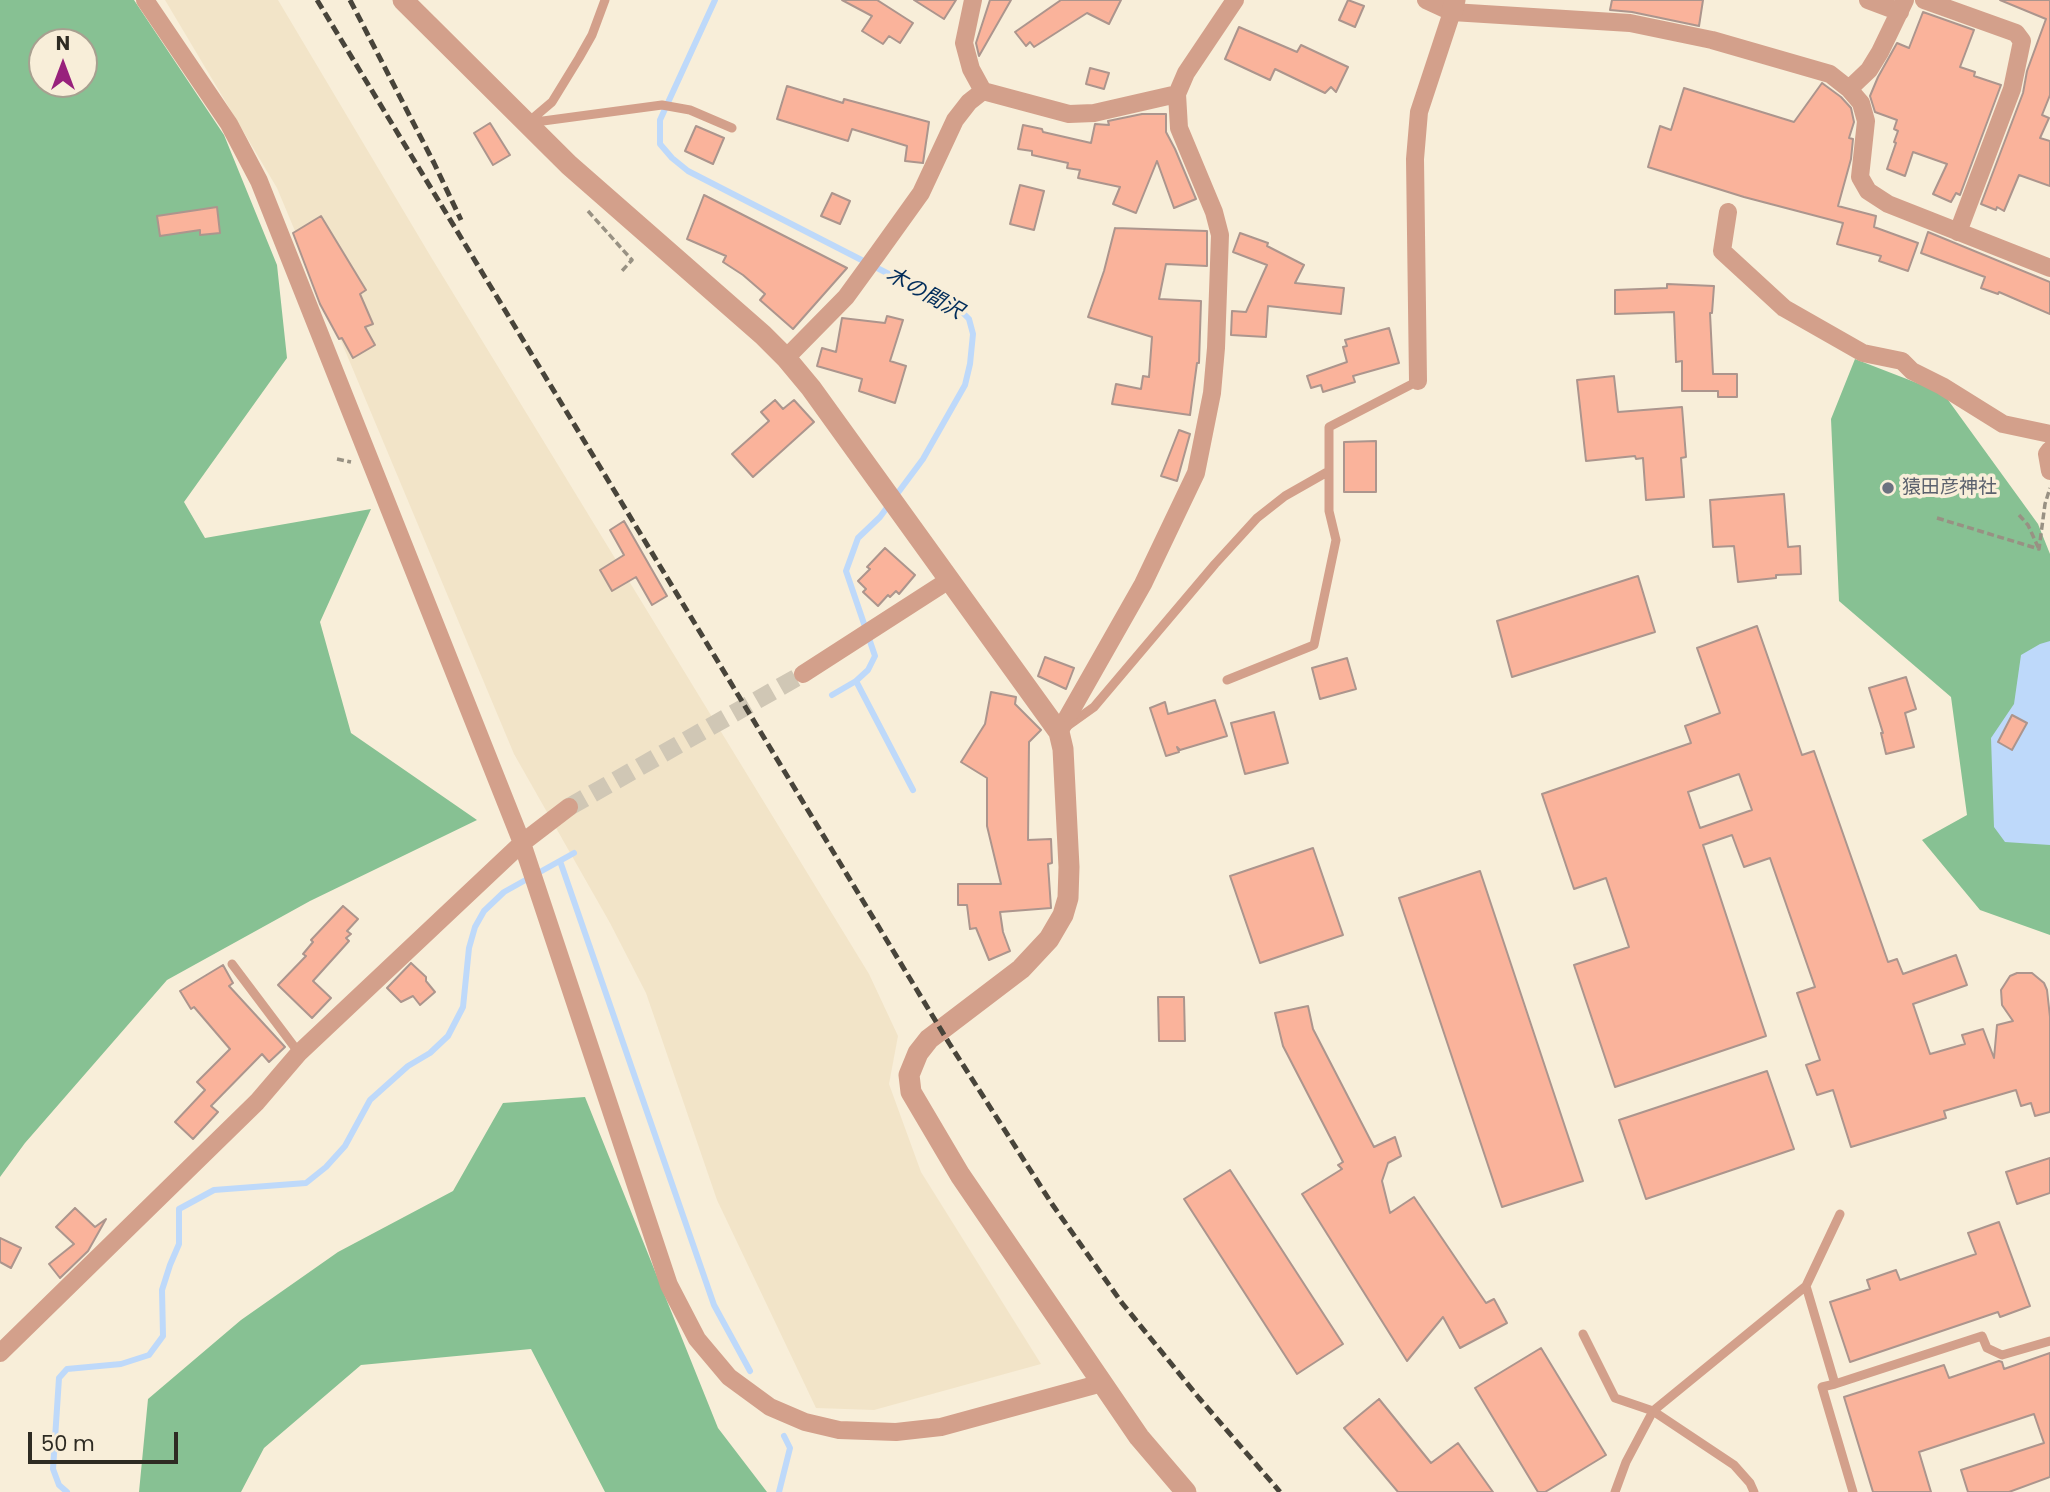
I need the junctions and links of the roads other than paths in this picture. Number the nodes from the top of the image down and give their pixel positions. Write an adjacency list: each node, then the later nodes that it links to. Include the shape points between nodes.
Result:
1 (145, 0): 30 (street, via 229,124 259,181)
2 (402, 0): 14 (street)
3 (605, 0): 14 (lane, via 592,35 559,91)
4 (973, 0): 12 (street, via 964,43)
5 (1235, 0): 13 (street)
6 (1426, 0): 9 (street)
7 (1868, 0): 10 (street)
8 (1924, 0): 17 (street, via 2016,33 2022,41 2012,89)
9 (1453, 6): 11 (street, via 1644,26 1712,40 1830,74); 20 (street, via 1419,112 1415,159)
10 (1903, 6): 11 (street, via 1868,70)
11 (1849, 89): 17 (street, via 1861,103 1866,121 1860,177 1868,191 1888,204)
12 (983, 91): 13 (street, via 1069,114 1094,113); 19 (street, via 955,120 921,193 878,254 846,297)
13 (1177, 94): 28 (street, via 1179,128 1220,235 1212,393 1196,473 1143,584)
14 (527, 123): 15 (lane, via 662,106 690,110); 19 (street)
15 (732, 128)
16 (1728, 212): 21 (street, via 1722,251 1784,308 1863,353 1902,361 2003,424)
17 (1958, 232): 18 (street)
18 (2050, 268)
19 (786, 358): 25 (street)
20 (1418, 381): 23 (lane, via 1329,427)
21 (2050, 434)
22 (2050, 450): 24 (street)
23 (1329, 471): 27 (lane, via 1329,511 1336,541 1314,645); 28 (lane, via 1257,518 1094,707)
24 (2050, 471)
25 (948, 580): 26 (street); 28 (street)
26 (803, 674)
27 (1227, 680)
28 (1059, 732): 38 (street, via 1069,867 1063,915 1021,970 929,1039 909,1074 911,1092 937,1139)
29 (569, 807): 30 (street)
30 (522, 843): 32 (street); 38 (street, via 669,1285 697,1339 729,1377 770,1407 805,1422 839,1430 896,1432 942,1427)
31 (232, 964): 32 (lane)
32 (299, 1053): 37 (street, via 257,1102)
33 (1840, 1214): 34 (lane)
34 (1806, 1286): 39 (lane); 40 (lane)
35 (1583, 1334): 40 (lane, via 1615,1398)
36 (2050, 1341): 39 (lane, via 2002,1355 1987,1348 1982,1336)
37 (0, 1353)
38 (1102, 1383): 41 (street, via 1139,1437)
39 (1835, 1384): 44 (lane, via 1822,1387)
40 (1653, 1411): 42 (lane); 43 (lane, via 1734,1465)
41 (1186, 1492)
42 (1615, 1492)
43 (1754, 1492)
44 (1853, 1492)

